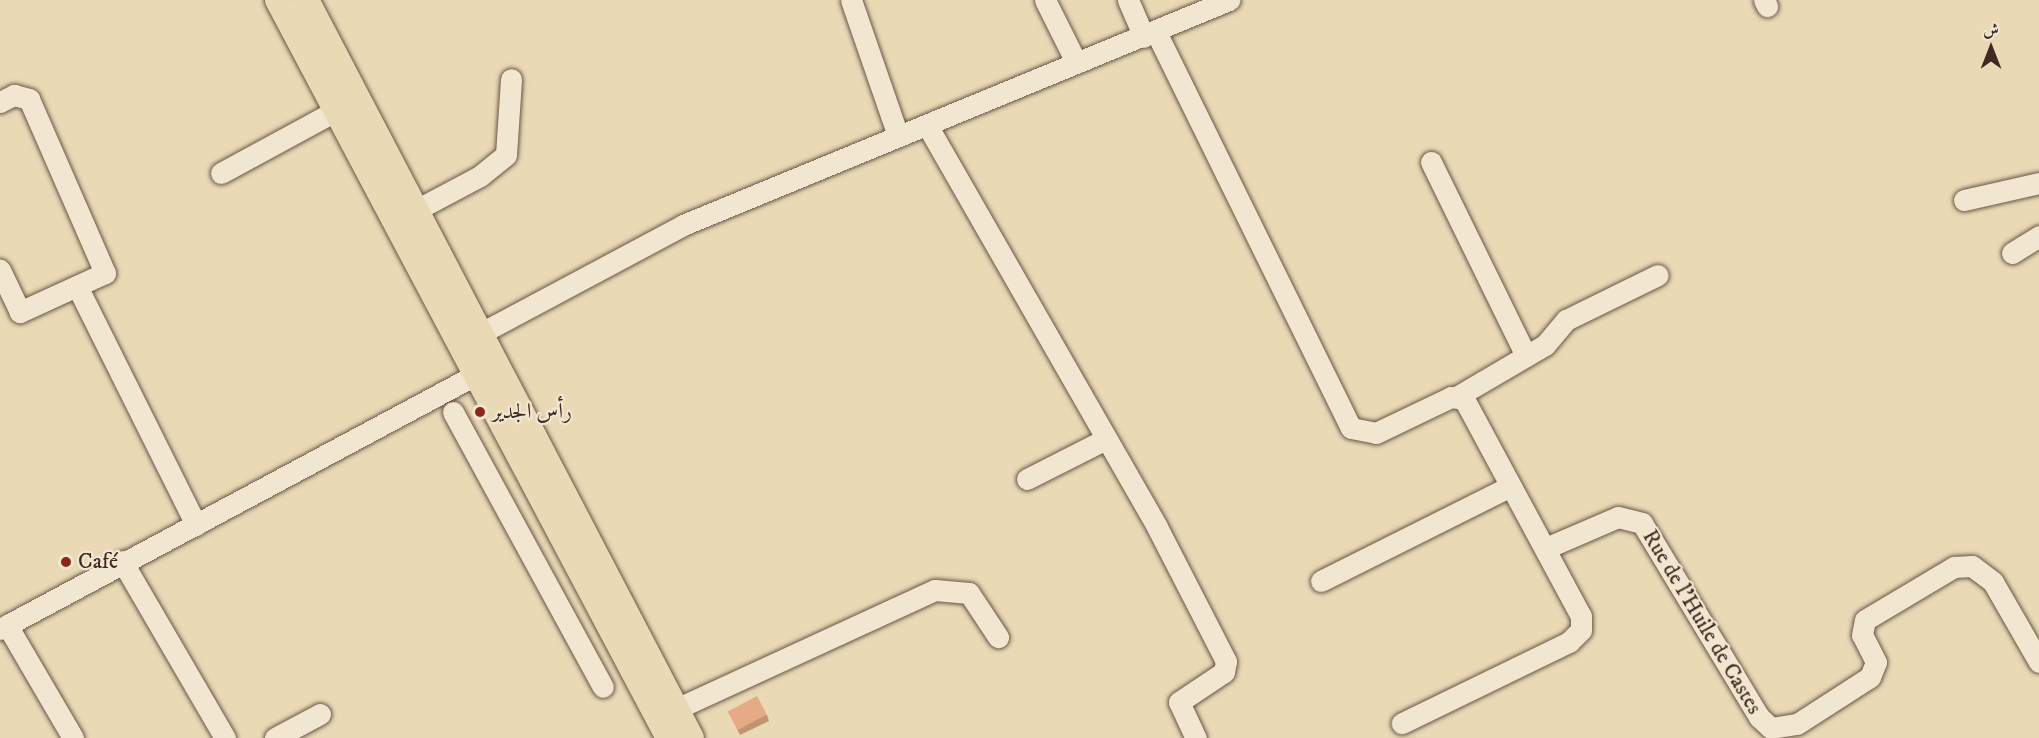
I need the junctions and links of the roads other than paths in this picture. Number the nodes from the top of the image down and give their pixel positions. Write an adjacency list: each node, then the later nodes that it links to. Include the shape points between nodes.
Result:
1 (278, 0): 11 (main road)
2 (306, 0): 18 (main road)
3 (851, 0): 13 (street)
4 (1045, 0): 8 (street)
5 (1128, 0): 7 (street)
6 (1229, 0): 7 (street)
7 (1150, 35): 8 (street); 27 (street, via 1351,428 1376,433)
8 (1076, 62): 12 (street)
9 (511, 80): 18 (street, via 506,155 480,176)
10 (0, 102): 23 (street, via 14,96 29,99 105,273)
11 (337, 110): 15 (street); 24 (main road)
12 (927, 125): 13 (street); 29 (street)
13 (898, 136): 24 (street, via 683,225)
14 (1431, 162): 25 (street)
15 (221, 173)
16 (2039, 183): 17 (street)
17 (1964, 200)
18 (416, 210): 24 (main road)
19 (2039, 236): 20 (street)
20 (2012, 253)
21 (0, 270): 23 (street, via 20,312)
22 (1658, 275): 25 (street, via 1566,320 1545,345)
23 (77, 286): 32 (street)
24 (472, 337): 26 (main road)
25 (1526, 356): 27 (street)
26 (489, 368): 32 (street); 40 (main road); 46 (main road)
27 (1458, 396): 31 (street, via 1470,405)
28 (453, 412): 39 (street)
29 (1104, 440): 30 (street); 48 (street, via 1157,527 1226,661 1224,672 1179,702)
30 (1027, 479)
31 (1510, 486): 33 (street); 35 (street)
32 (196, 525): 34 (street)
33 (1546, 548): 38 (street, Rue de l'Huile de Castes, via 1618,517 1642,523 1759,717 1771,728 1797,724 1870,676 1876,662 1862,635 1865,620 1954,567 1972,566 1994,582); 42 (street, via 1581,616 1578,636)
34 (122, 561): 36 (street); 44 (street)
35 (1321, 581)
36 (3, 627): 43 (street)
37 (998, 637): 40 (street, via 969,593 935,590)
38 (2039, 662)
39 (603, 687)
40 (676, 709): 47 (main road)
41 (320, 714): 45 (street)
42 (1402, 723)
43 (73, 738)
44 (225, 738)
45 (276, 738)
46 (669, 738)
47 (692, 738)
48 (1196, 738)

